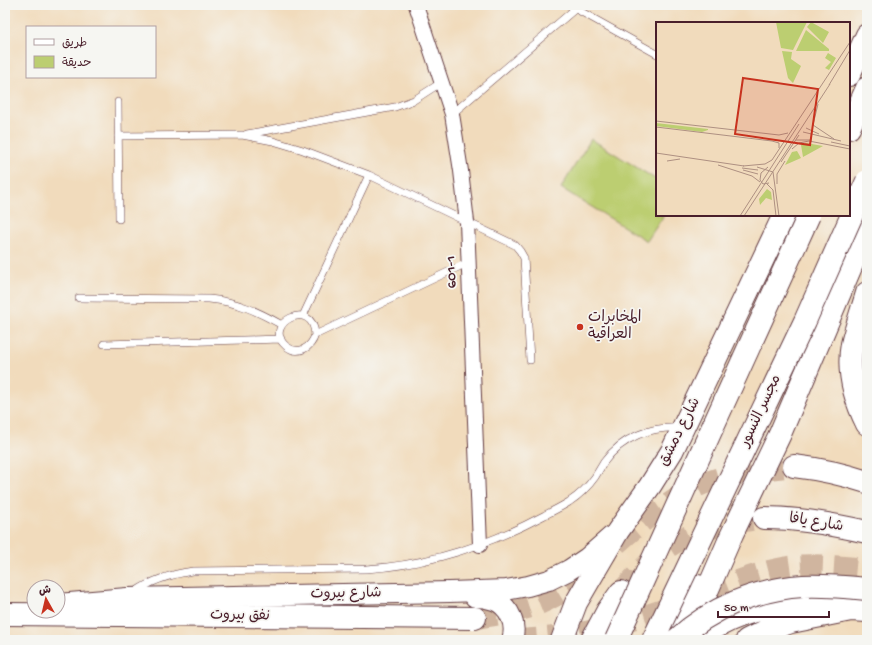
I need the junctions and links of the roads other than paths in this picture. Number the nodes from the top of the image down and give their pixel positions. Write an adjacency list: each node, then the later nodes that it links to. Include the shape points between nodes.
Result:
1 (416, 5): 6 (street, 601-1)
2 (574, 6): 4 (lane); 9 (lane)
3 (867, 35): 5 (main road)
4 (656, 53)
5 (850, 73)
6 (442, 82): 9 (street, 601-1); 11 (lane, via 414,100 395,107)
7 (867, 88): 10 (main road)
8 (118, 102): 12 (lane)
9 (452, 114): 18 (street, 601-1)
10 (850, 126)
11 (242, 135): 12 (lane); 13 (lane, via 303,150)
12 (118, 136): 17 (lane)
13 (369, 175): 18 (lane); 23 (lane)
14 (867, 181): 52 (main road, مجسر النسور, bridge, via 805,320)
15 (784, 216): 30 (main road, شارع دمشق)
16 (809, 216): 51 (main road, bridge)
17 (119, 219)
18 (467, 222): 20 (street, 601-1); 28 (lane, via 515,245 522,255 525,267)
19 (867, 229): 36 (main road, via 780,434)
20 (469, 262): 25 (lane); 37 (street, 601-1)
21 (867, 293): 29 (main road, via 852,344 851,372 856,398)
22 (79, 298): 24 (lane, via 209,299 252,309)
23 (303, 316): 24 (lane, via 291,317); 25 (lane, via 313,324)
24 (282, 325): 26 (lane)
25 (316, 335): 26 (lane, via 309,347 296,351 285,345)
26 (281, 339): 27 (lane)
27 (104, 344)
28 (530, 360)
29 (867, 424)
30 (683, 428): 34 (main road, شارع دمشق, via 650,486); 37 (lane, via 657,428 622,443 604,461 594,478 569,502 519,529)
31 (794, 466): 32 (main road, via 821,469)
32 (867, 482)
33 (764, 518): 35 (main road, شارع يافا, via 808,520)
34 (618, 531): 39 (main road, شارع بيروت, via 587,558 549,580 506,590); 49 (main road, شارع دمشق, via 576,603)
35 (867, 532)
36 (732, 534): 53 (main road); 55 (main road)
37 (480, 545): 41 (lane, via 388,568 179,573 152,582)
38 (867, 589): 54 (main road, bridge, via 804,586 757,594 727,605)
39 (450, 592): 41 (main road, شارع بيروت); 48 (main road, via 461,596 495,600 511,616 514,627)
40 (621, 592): 50 (main road)
41 (127, 598): 42 (main road, شارع بيروت)
42 (66, 603)
43 (26, 608): 45 (main road)
44 (859, 610): 56 (main road, via 772,608 730,619); 57 (main road, via 791,622)
45 (5, 611)
46 (5, 614): 47 (main road, نفق بيروت)
47 (475, 618)
48 (512, 640)
49 (562, 640)
50 (592, 640)
51 (616, 640)
52 (653, 640)
53 (665, 640)
54 (676, 640)
55 (686, 640)
56 (697, 640)
57 (747, 640)

